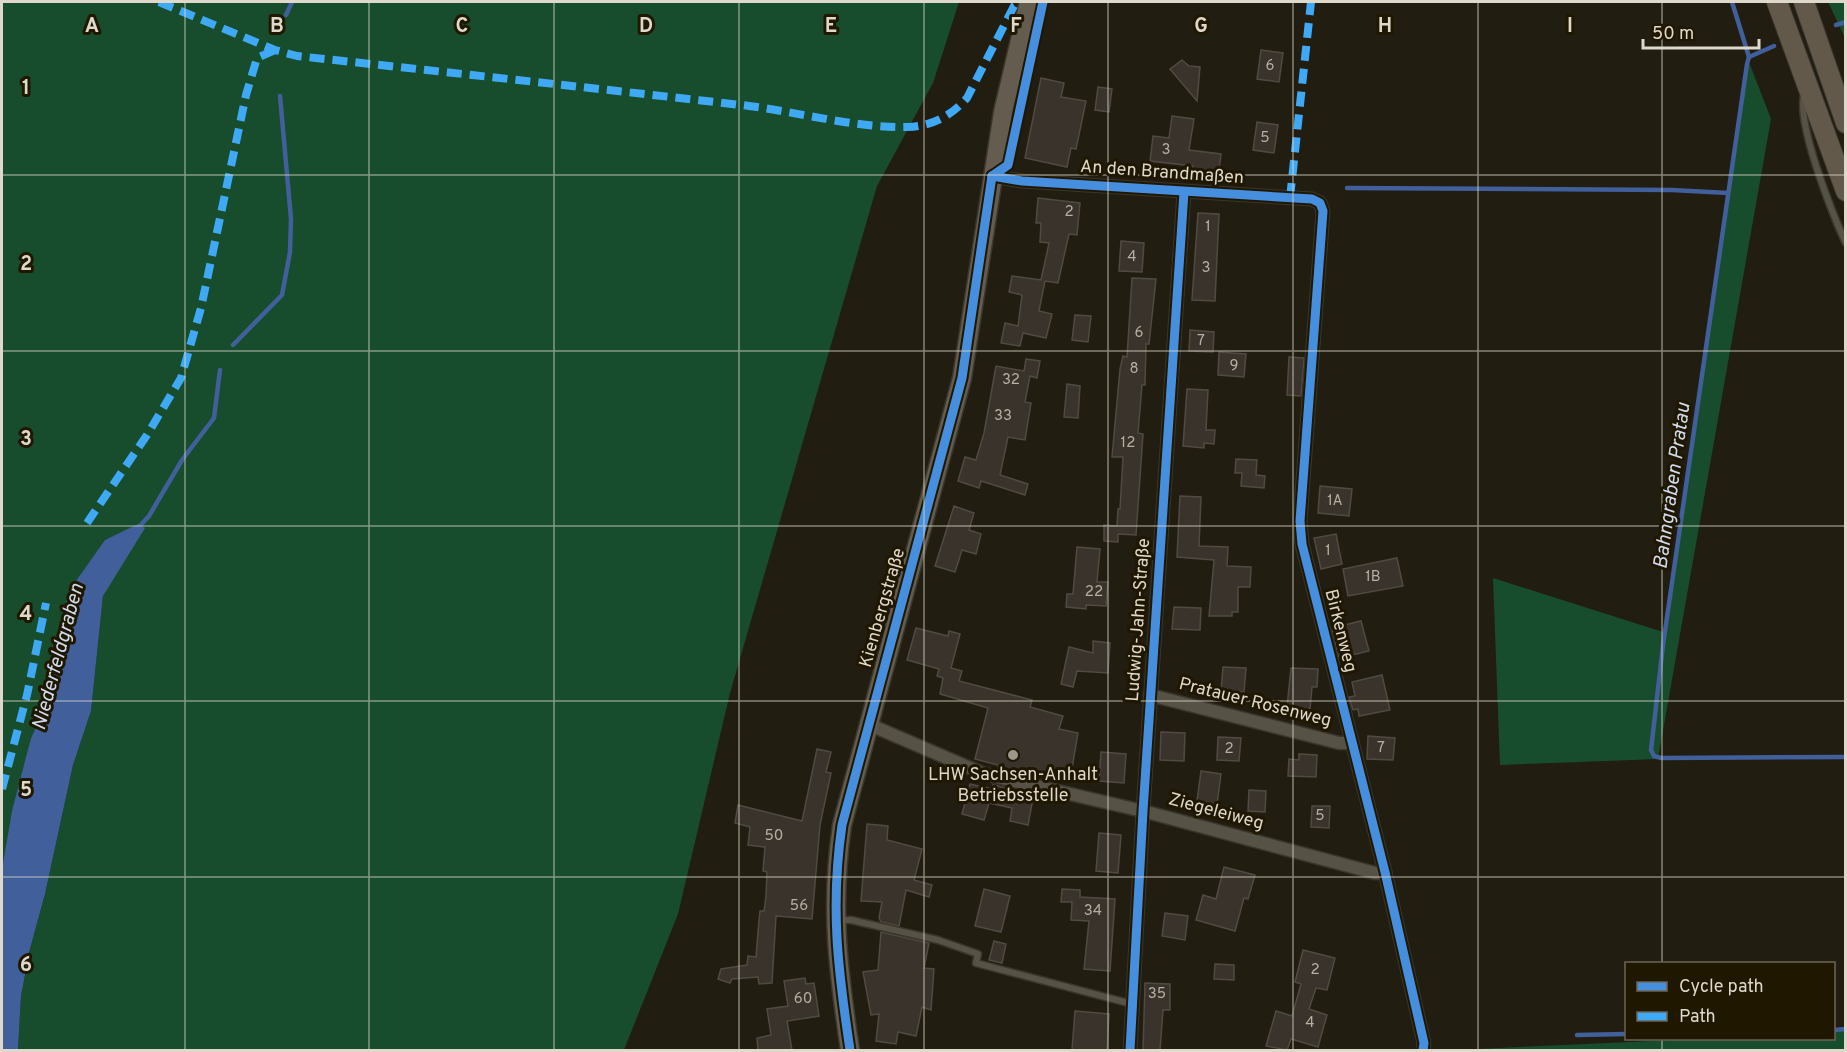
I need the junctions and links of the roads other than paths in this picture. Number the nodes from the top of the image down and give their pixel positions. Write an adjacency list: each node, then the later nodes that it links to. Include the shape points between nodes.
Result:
1 (1029, 2): 6 (main road, Kienbergstraße, via 1009,83)
2 (1777, 2): 4 (main road)
3 (1804, 2): 5 (main road, via 1835,82)
4 (1808, 87): 7 (main road); 10 (lane, via 1802,100 1807,137)
5 (1845, 123)
6 (993, 176): 8 (street, An den Brandmaßen); 12 (main road, Kienbergstraße, via 960,387)
7 (1845, 191)
8 (1184, 192): 9 (street, An den Brandmaßen, via 1312,199 1320,203); 11 (street, Ludwig-Jahn-Straße)
9 (1323, 211): 13 (street, Birkenweg, via 1300,521 1302,544)
10 (1845, 243)
11 (1150, 695): 13 (street, Pratauer Rosenweg, via 1339,743); 14 (street, Ludwig-Jahn-Straße)
12 (868, 724): 14 (street, Ziegeleiweg, via 984,774); 16 (main road, Kienbergstraße, via 842,825)
13 (1352, 743): 15 (street, Birkenweg)
14 (1143, 811): 15 (street, Ziegeleiweg, via 1375,873); 17 (street, Ludwig-Jahn-Straße)
15 (1385, 872): 20 (street, Birkenweg)
16 (835, 920): 17 (lane, via 851,920 938,940 978,954 976,963); 18 (main road, Kienbergstraße)
17 (1133, 1004): 19 (street, Ludwig-Jahn-Straße)
18 (850, 1050)
19 (1130, 1050)
20 (1423, 1050)

